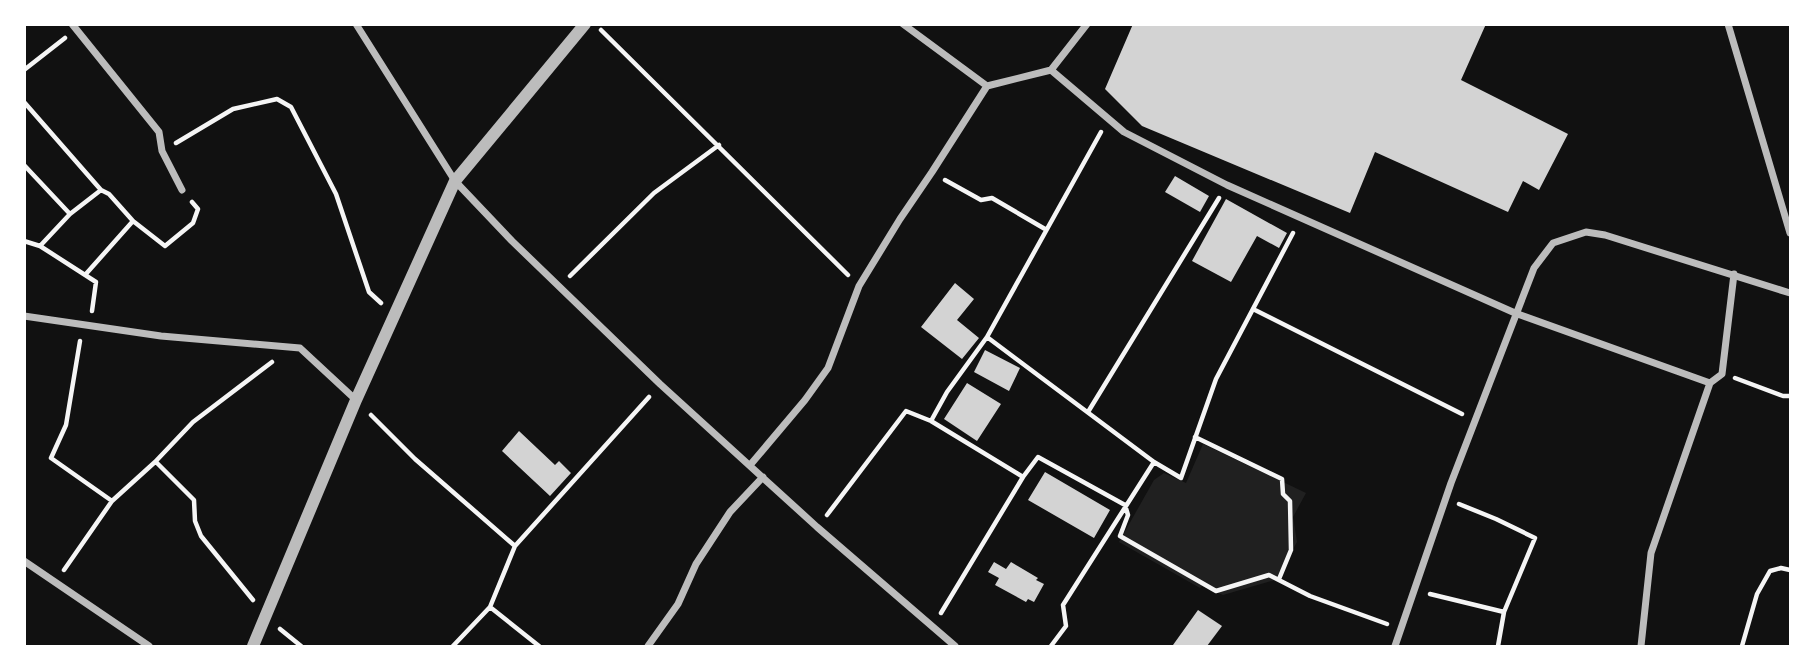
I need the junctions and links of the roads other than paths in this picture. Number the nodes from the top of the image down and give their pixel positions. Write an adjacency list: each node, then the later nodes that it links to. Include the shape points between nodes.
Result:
1 (356, 24): 9 (street)
2 (585, 24): 9 (street)
3 (903, 24): 8 (street)
4 (1087, 24): 7 (street)
5 (1728, 24): 11 (street)
6 (74, 27): 10 (street, via 159,132 162,151)
7 (1051, 70): 8 (street); 14 (street, via 1124,132 1227,185)
8 (987, 86): 18 (street, via 859,286 828,368)
9 (455, 181): 17 (street); 18 (street, via 559,288)
10 (182, 190)
11 (1790, 233)
12 (1734, 274): 13 (street); 14 (street, via 1586,232 1553,243 1534,268); 16 (street, via 1722,374)
13 (1790, 293)
14 (1515, 313): 16 (street); 25 (street)
15 (24, 316): 17 (street, via 161,336 300,348)
16 (1710, 383): 26 (street, via 1651,553)
17 (356, 400): 22 (street)
18 (751, 464): 19 (street)
19 (763, 477): 23 (street, via 730,512 696,564 678,604); 24 (street)
20 (24, 561): 21 (street)
21 (149, 646)
22 (253, 646)
23 (648, 646)
24 (956, 646)
25 (1395, 646)
26 (1641, 646)

